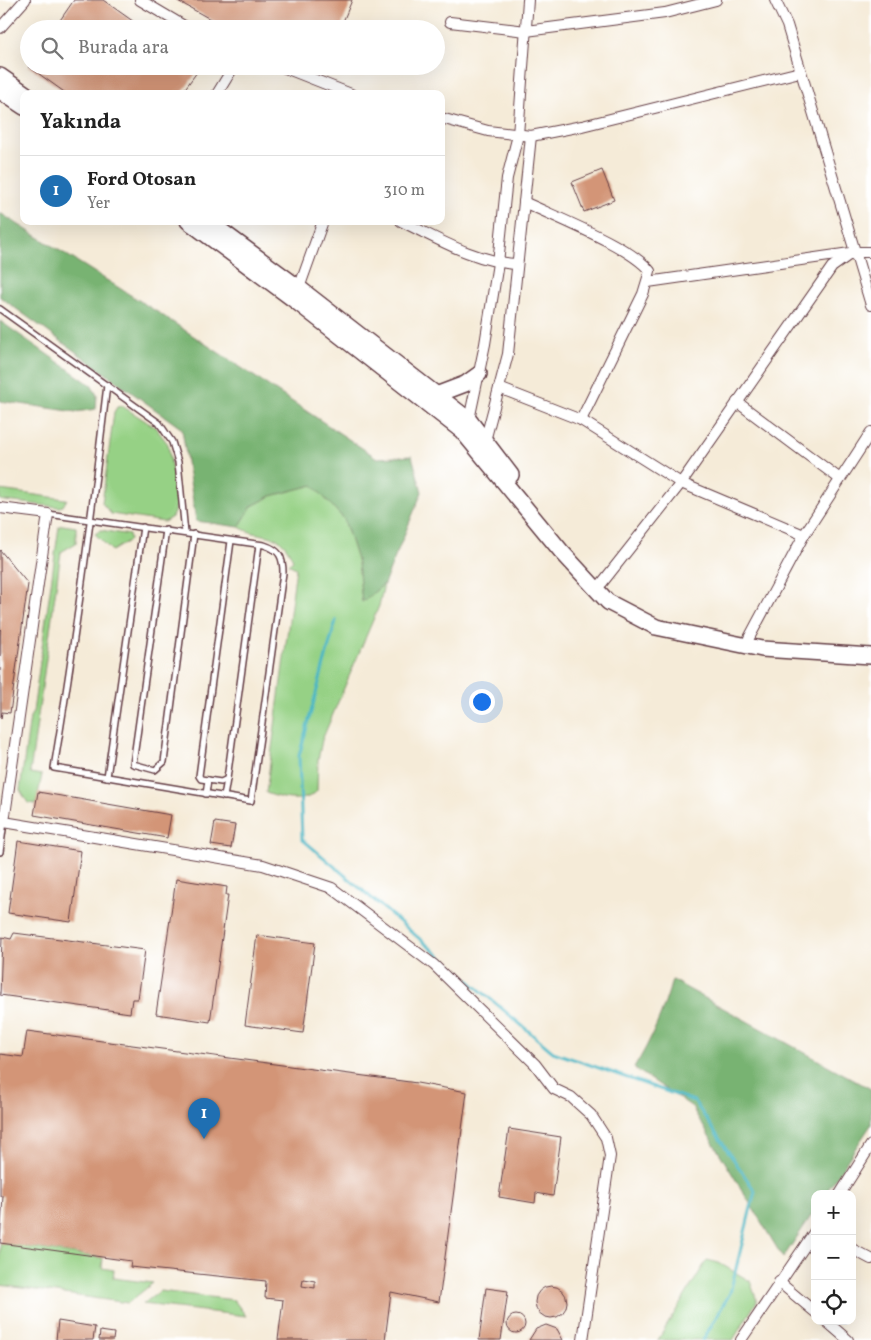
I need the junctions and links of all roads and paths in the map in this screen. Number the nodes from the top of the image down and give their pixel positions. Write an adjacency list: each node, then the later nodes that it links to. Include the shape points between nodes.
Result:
1 (25, 0): 8 (street)
2 (140, 0): 6 (street)
3 (528, 0): 9 (street)
4 (716, 0): 9 (street, via 665,13)
5 (775, 0): 10 (street, via 787,25)
6 (174, 20)
7 (450, 22): 9 (street)
8 (0, 28)
9 (526, 31): 20 (street)
10 (800, 72): 21 (street); 27 (street)
11 (229, 75): 15 (street)
12 (303, 75): 16 (street)
13 (0, 76): 14 (main road)
14 (20, 90)
15 (219, 90)
16 (341, 90)
17 (0, 91): 18 (main road)
18 (20, 104)
19 (445, 119): 20 (street)
20 (518, 135): 21 (street); 29 (street, via 507,178)
21 (531, 136): 22 (street)
22 (524, 202): 30 (street); 31 (street, via 642,261 650,271)
23 (193, 225): 59 (main road, via 462,431 561,551 608,602 656,627 762,650)
24 (213, 225): 32 (main road)
25 (322, 225): 32 (street)
26 (409, 225): 29 (street)
27 (853, 252): 28 (street); 31 (street); 33 (street); 39 (street, via 832,267)
28 (871, 252)
29 (498, 263): 30 (street); 35 (street)
30 (517, 264): 37 (street, via 508,354)
31 (648, 282): 41 (street)
32 (299, 288): 38 (main road)
33 (871, 305)
34 (0, 309): 36 (lane)
35 (479, 374): 38 (main road, via 465,384); 40 (street)
36 (107, 385): 48 (lane); 51 (lane, via 160,423 172,442 178,462)
37 (499, 388): 41 (street); 43 (street)
38 (436, 395): 40 (main road)
39 (737, 402): 44 (street); 45 (street)
40 (468, 420): 43 (main road)
41 (581, 420): 45 (street)
42 (871, 432): 44 (street)
43 (485, 441): 56 (main road, via 567,546)
44 (840, 480): 53 (street)
45 (681, 483): 53 (street); 56 (street)
46 (0, 508): 47 (street)
47 (48, 514): 48 (lane); 65 (street)
48 (91, 519): 49 (lane); 60 (lane, via 54,768)
49 (143, 527): 50 (lane); 60 (lane)
50 (166, 530): 51 (lane); 52 (lane, via 133,764 148,769 155,770 164,762)
51 (185, 533): 52 (lane)
52 (194, 534): 54 (lane)
53 (804, 535): 57 (street)
54 (231, 541): 55 (lane); 62 (lane, via 199,776)
55 (259, 545): 61 (lane); 64 (lane, via 274,548 281,555 283,573 251,801)
56 (602, 583): 57 (main road, via 614,594 659,620)
57 (749, 638): 58 (main road)
58 (871, 648)
59 (871, 656)
60 (107, 777): 63 (lane)
61 (227, 779): 62 (lane, via 221,782); 64 (lane)
62 (208, 780): 63 (lane)
63 (206, 794): 64 (lane)
64 (224, 797)
65 (4, 822): 66 (lane); 75 (street, via 263,865 332,888 434,965 536,1064 554,1089 570,1097 591,1115 606,1138 610,1156)
66 (0, 852)
67 (871, 1145): 68 (street)
68 (843, 1190)
69 (812, 1235): 72 (street)
70 (856, 1251): 71 (street)
71 (871, 1259)
72 (779, 1282): 73 (street); 76 (street)
73 (811, 1309)
74 (831, 1325): 77 (street)
75 (584, 1340)
76 (741, 1340)
77 (848, 1340)

